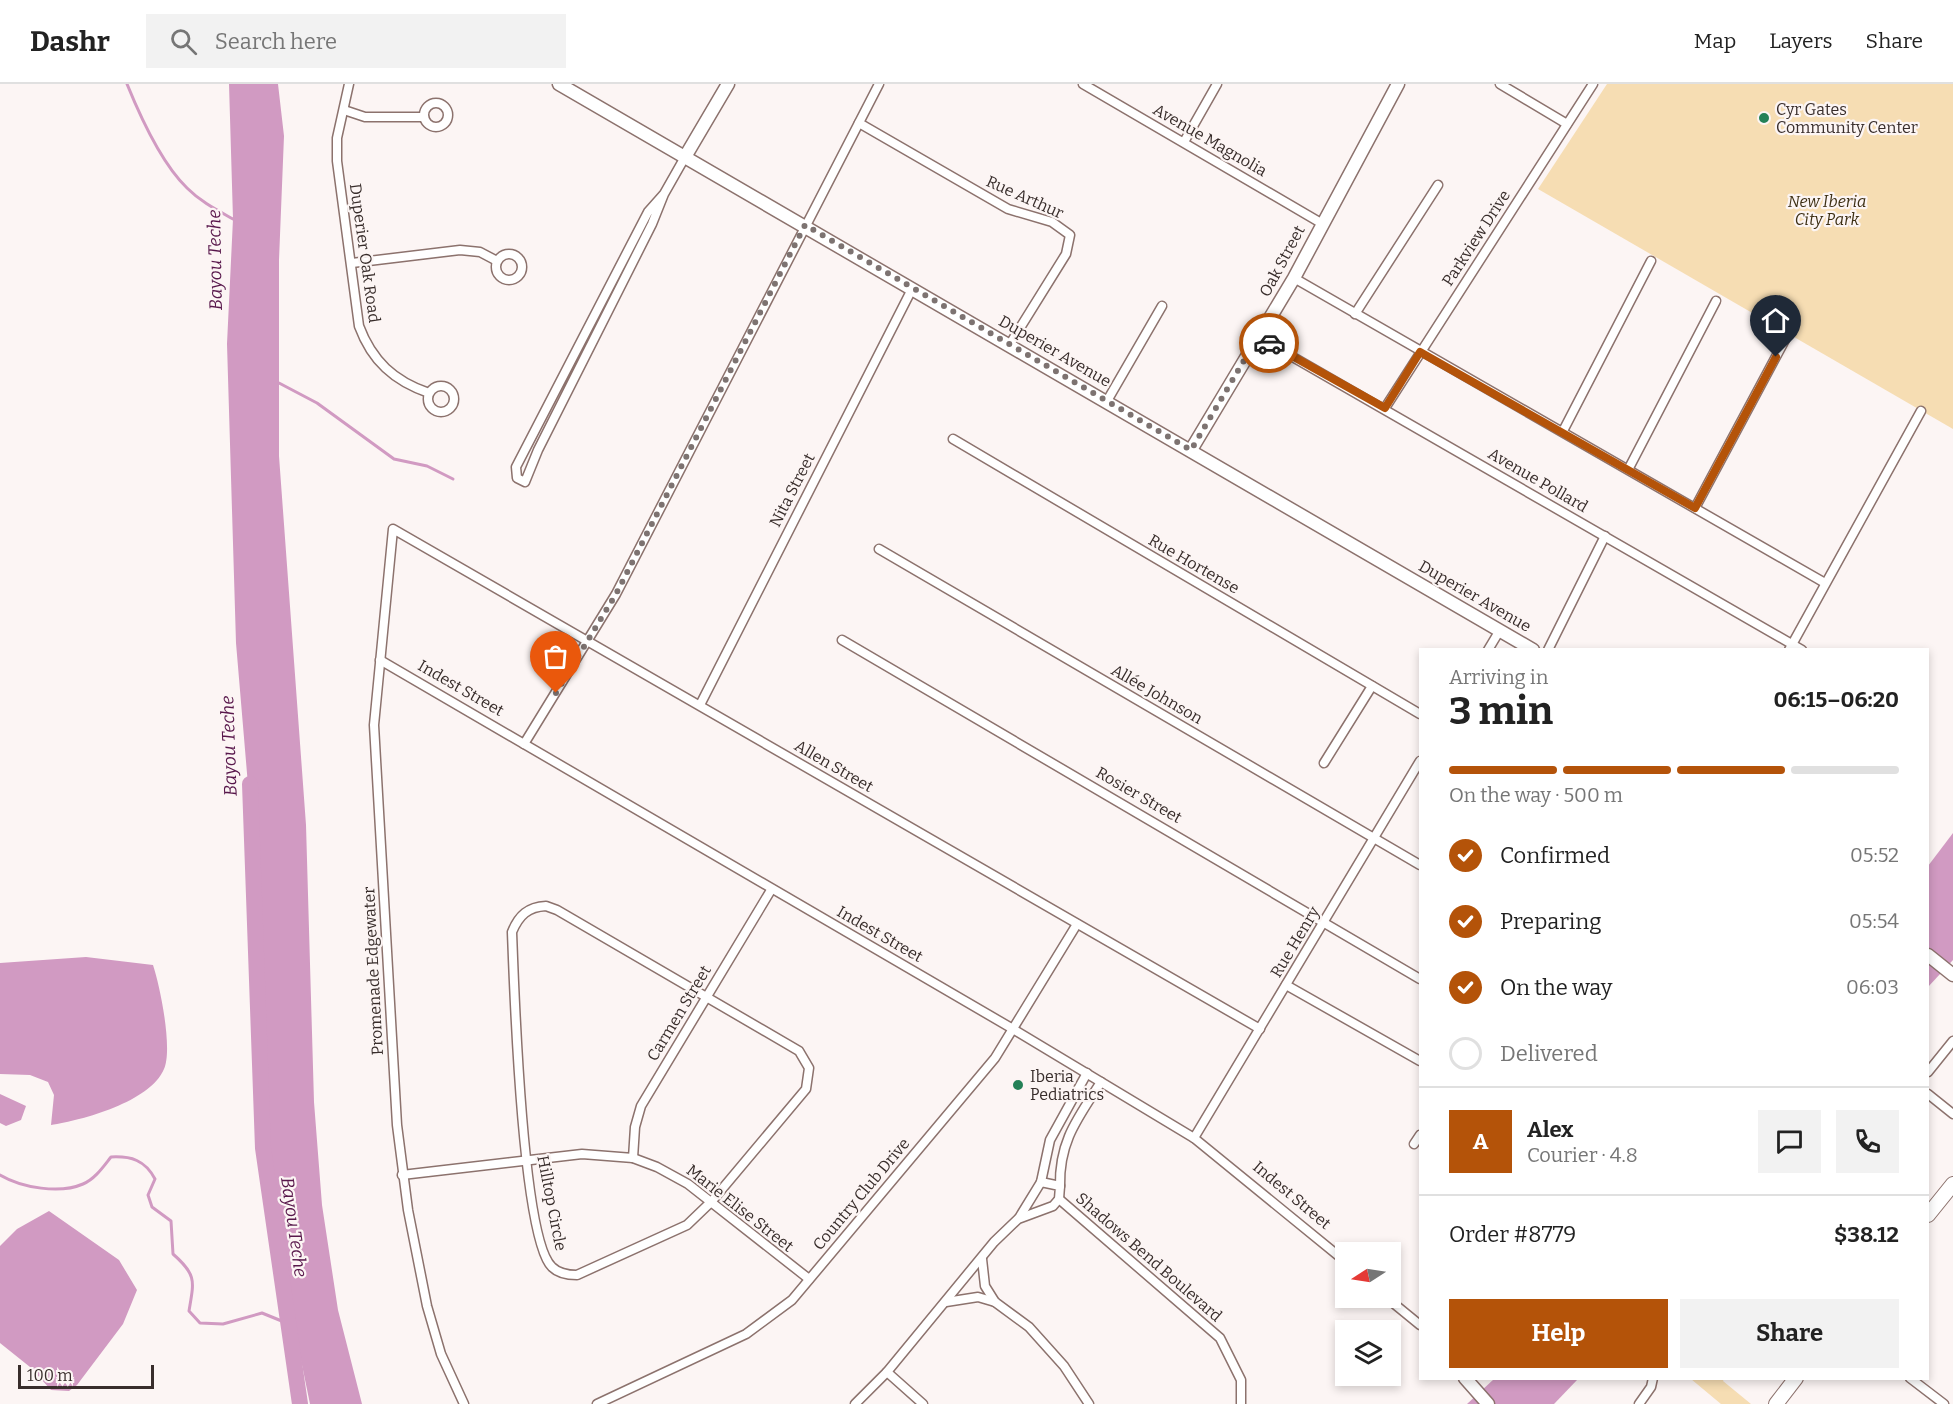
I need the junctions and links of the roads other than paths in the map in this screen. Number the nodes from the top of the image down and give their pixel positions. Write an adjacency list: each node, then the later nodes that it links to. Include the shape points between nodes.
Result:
1 (349, 84): 10 (street, Duperier Oak Road)
2 (559, 84): 15 (main road, Duperier Avenue)
3 (728, 84): 15 (main road)
4 (879, 84): 12 (street)
5 (1083, 84): 14 (street, Avenue Magnolia)
6 (1217, 84): 14 (street)
7 (1398, 84): 17 (main road, Oak Street)
8 (1500, 84): 13 (street)
9 (1593, 84): 13 (street, Parkview Drive)
10 (344, 110): 11 (street, via 365,117); 21 (street, Duperier Oak Road, via 337,138 338,161)
11 (424, 117)
12 (859, 123): 18 (street); 29 (street, Rue Arthur, via 1008,209 1052,222 1070,235 1066,254)
13 (1567, 124): 30 (street, Parkview Drive)
14 (1184, 142): 17 (street, Avenue Magnolia)
15 (685, 157): 18 (main road, Duperier Avenue); 35 (street, via 664,194 648,212 640,238)
16 (1438, 185): 26 (street)
17 (1321, 223): 22 (main road, Oak Street)
18 (805, 225): 23 (main road, Duperier Avenue); 47 (street, via 622,584)
19 (497, 261): 21 (street, via 480,252 460,250)
20 (1651, 261): 36 (street)
21 (352, 263): 31 (street, Duperier Oak Road, via 359,326 367,347 380,365 398,379)
22 (1294, 278): 26 (street); 27 (main road, Oak Street)
23 (912, 289): 29 (main road, Duperier Avenue); 54 (street, Nita Street)
24 (1716, 301): 39 (street)
25 (1162, 306): 32 (street)
26 (1355, 314): 30 (street)
27 (1258, 337): 33 (street, Avenue Pollard); 38 (main road, Oak Street)
28 (1786, 338): 40 (street)
29 (1010, 344): 32 (main road, Duperier Avenue)
30 (1420, 352): 33 (street, Parkview Drive); 36 (street)
31 (429, 393)
32 (1107, 401): 38 (main road, Duperier Avenue)
33 (1385, 408): 42 (street, Avenue Pollard)
34 (1921, 411): 44 (street)
35 (544, 428): 35 (street, via 516,467 517,478 525,482)
36 (1563, 431): 39 (street)
37 (953, 440): 53 (street, Rue Hortense)
38 (1191, 450): 45 (main road, Duperier Avenue)
39 (1629, 468): 40 (street)
40 (1695, 508): 44 (street)
41 (393, 529): 47 (street, Allen Street); 52 (street, Promenade Edgewater)
42 (1605, 536): 48 (street, Avenue Pollard); 51 (street)
43 (879, 549): 59 (street, Allée Johnson)
44 (1825, 583): 48 (street)
45 (1500, 630): 49 (street); 50 (main road, Duperier Avenue)
46 (842, 640): 62 (street, Rosier Street)
47 (588, 641): 54 (street, Allen Street); 56 (street)
48 (1790, 647)
49 (1489, 648)
50 (1530, 648)
51 (1549, 648)
52 (380, 660): 56 (street, Indest Street); 83 (street, Promenade Edgewater, via 374,725)
53 (1372, 686): 55 (street, Rue Hortense); 57 (street)
54 (700, 705): 63 (street, Allen Street)
55 (1419, 713)
56 (524, 744): 61 (street, Indest Street)
57 (1324, 763)
58 (1419, 763): 59 (street, Rue Henry)
59 (1374, 838): 60 (street, Allée Johnson); 62 (street, Rue Henry)
60 (1419, 864)
61 (771, 890): 68 (street, Carmen Street); 69 (street, Indest Street)
62 (1324, 921): 66 (street, Rosier Street); 67 (street, Rue Henry)
63 (1077, 924): 69 (street, Country Club Drive); 70 (street, Allen Street)
64 (1929, 956): 65 (main road)
65 (1953, 975)
66 (1419, 978)
67 (1286, 985): 70 (street, Rue Henry); 72 (street)
68 (705, 997): 81 (street, Carmen Street, via 641,1106); 82 (street, Hilltop Circle, via 557,910 535,907 524,912 512,932); 88 (street, Hilltop Circle, via 799,1051 809,1068 806,1089)
69 (1013, 1029): 74 (street, Indest Street); 93 (street, Country Club Drive, via 995,1058)
70 (1260, 1029): 79 (street, Rue Henry)
71 (1953, 1041): 73 (street)
72 (1419, 1061)
73 (1929, 1071)
74 (1087, 1073): 75 (street, Indest Street); 84 (street, via 1050,1140)
75 (1101, 1082): 79 (street, Indest Street); 86 (street, via 1066,1140 1059,1161)
76 (1929, 1095): 77 (street)
77 (1953, 1114)
78 (1419, 1137): 80 (street)
79 (1194, 1138): 91 (street, Indest Street)
80 (1414, 1144)
81 (633, 1158): 82 (street, Marie Elise Street, via 582,1154); 88 (street, Marie Elise Street, via 688,1184)
82 (527, 1160): 83 (street, Marie Elise Street); 88 (street, Hilltop Circle, via 543,1252 551,1266 565,1275 588,1272 687,1225)
83 (402, 1175): 103 (street, Promenade Edgewater, via 427,1306 441,1354)
84 (1041, 1182): 86 (street); 90 (street)
85 (1953, 1184): 89 (main road)
86 (1060, 1186): 87 (street)
87 (1059, 1199): 90 (street, via 1053,1206); 108 (street, Shadows Bend Boulevard, via 1220,1338 1241,1380)
88 (712, 1202): 93 (street, Marie Elise Street)
89 (1929, 1214)
90 (1018, 1220): 92 (street)
91 (1335, 1253)
92 (982, 1259): 94 (street); 95 (street, via 986,1286)
93 (809, 1279): 104 (street, Country Club Drive, via 783,1308 746,1334)
94 (946, 1302): 95 (street, via 978,1297); 98 (street)
95 (995, 1302): 107 (street, via 1029,1327 1064,1366)
96 (1399, 1308): 97 (street)
97 (1419, 1324)
98 (887, 1372): 105 (street); 106 (street)
99 (1467, 1380): 109 (main road)
100 (1653, 1380): 110 (street)
101 (1794, 1380): 111 (main road)
102 (1913, 1380): 112 (street)
103 (464, 1404)
104 (597, 1404)
105 (855, 1404)
106 (923, 1404)
107 (1089, 1404)
108 (1241, 1404)
109 (1488, 1404)
110 (1639, 1404)
111 (1776, 1404)
112 (1944, 1404)

